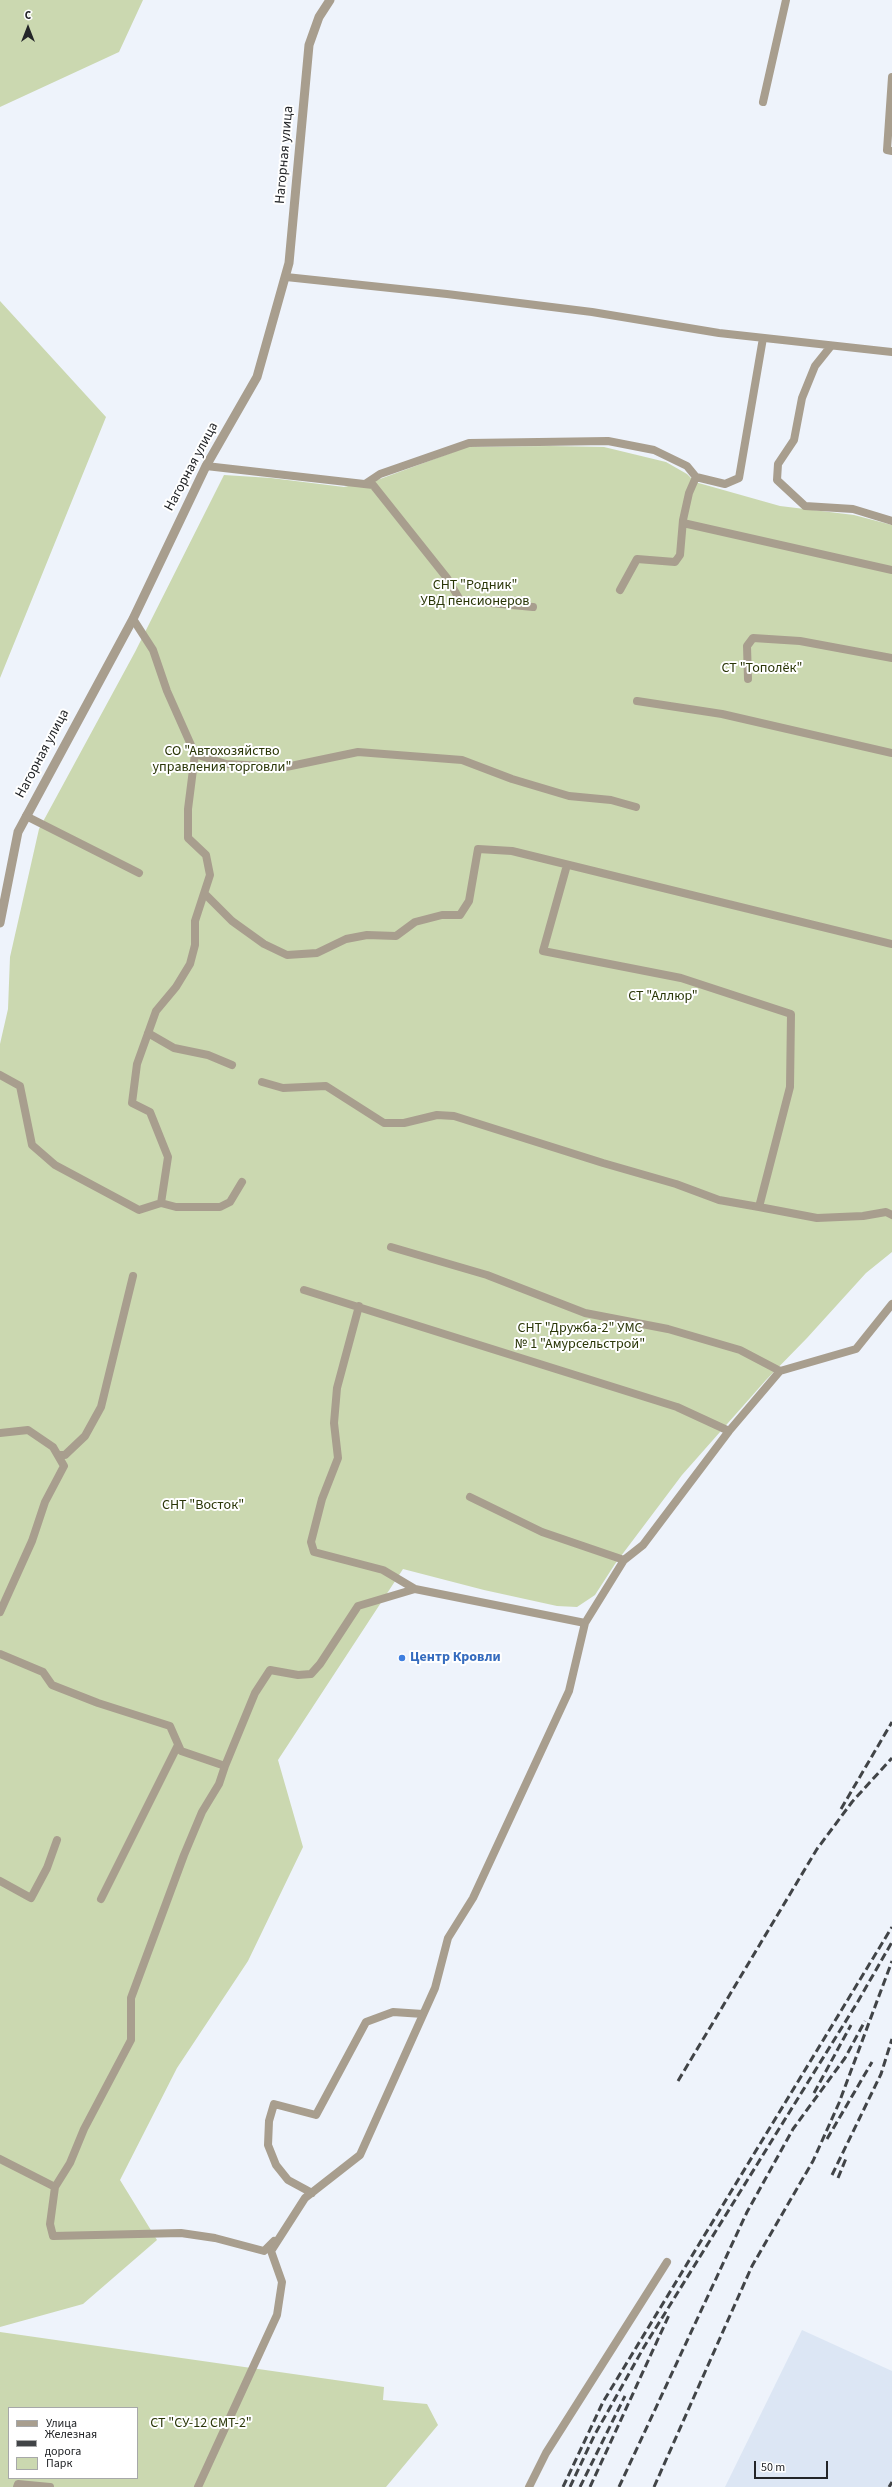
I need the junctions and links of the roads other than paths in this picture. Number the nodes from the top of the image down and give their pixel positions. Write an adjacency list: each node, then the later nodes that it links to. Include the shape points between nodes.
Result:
1 (330, 0): 6 (street, Нагорная улица, via 319,17 309,45)
2 (786, 0): 4 (street)
3 (892, 77): 5 (street)
4 (763, 102)
5 (890, 151)
6 (286, 277): 7 (street, via 570,310); 10 (street, Нагорная улица, via 257,377)
7 (764, 338): 8 (street); 11 (street, via 739,478 725,484)
8 (831, 346): 9 (street); 13 (street, via 814,366 802,398 794,440 778,464 777,480 805,506 853,509)
9 (892, 352)
10 (206, 466): 12 (street); 18 (street, Нагорная улица)
11 (696, 477): 12 (street, via 687,466 654,450 608,442 506,442 469,443 380,474); 14 (street, via 689,493)
12 (365, 484): 17 (street, via 373,484 448,578 460,600)
13 (892, 521)
14 (683, 523): 15 (street); 16 (street, via 680,555 674,562 638,559)
15 (892, 570)
16 (620, 590)
17 (533, 607)
18 (133, 619): 23 (street, via 153,650 173,705); 25 (street, Нагорная улица)
19 (892, 658): 20 (street, via 800,641 753,638 746,646)
20 (748, 679)
21 (637, 701): 22 (street, via 722,714)
22 (892, 753)
23 (195, 754): 24 (street, via 226,764 286,767 358,752 462,760 512,779 569,796 611,800); 28 (street, via 188,809 188,838 206,855 210,875)
24 (636, 807)
25 (26, 816): 27 (street); 29 (street, Нагорная улица, via 18,832)
26 (567, 865): 28 (street, via 512,851 478,849 469,901 460,915 442,915 415,922 396,936 367,935 346,939 317,953 287,955 264,944 232,921); 30 (street); 37 (street, via 543,951 681,978 791,1014 790,1087)
27 (139, 873)
28 (205, 894): 31 (street, via 195,921 195,945 190,964 156,1012)
29 (0, 923)
30 (892, 944)
31 (148, 1033): 32 (street, via 174,1048 208,1055); 36 (street, via 137,1064 132,1103 150,1112 168,1157)
32 (232, 1065)
33 (0, 1075): 36 (street, via 20,1086 32,1145 55,1165 139,1210)
34 (262, 1082): 37 (street, via 283,1088 326,1086 384,1123 404,1123 436,1115 454,1116 602,1164 676,1184 719,1200)
35 (242, 1182): 36 (street, via 230,1202 220,1208 176,1207)
36 (161, 1203)
37 (759, 1207): 38 (street, via 817,1218 886,1212)
38 (892, 1216)
39 (391, 1247): 44 (street, via 487,1275 586,1314 668,1329 740,1350)
40 (133, 1276): 47 (street, via 101,1407 85,1436 65,1455)
41 (304, 1290): 43 (street)
42 (892, 1304): 44 (street, via 856,1349)
43 (359, 1306): 45 (street, via 677,1407); 50 (street, via 337,1388 334,1423 338,1458 322,1499 311,1542 314,1552 383,1570)
44 (780, 1370): 45 (street)
45 (729, 1431): 49 (street, via 643,1545)
46 (0, 1433): 47 (street, via 28,1430 53,1447)
47 (58, 1455): 51 (street, via 64,1466 45,1502 32,1541)
48 (470, 1496): 49 (street, via 542,1532)
49 (624, 1560): 52 (street)
50 (415, 1589): 52 (street); 55 (street, via 358,1606 311,1674 298,1675 270,1670 255,1693)
51 (0, 1612)
52 (585, 1623): 59 (street, via 569,1691 473,1898 448,1938 435,1988)
53 (0, 1654): 54 (street, via 43,1672 52,1685 170,1726)
54 (178, 1745): 55 (street, via 181,1751); 58 (street)
55 (225, 1766): 61 (street, via 219,1784 202,1812 184,1855 131,1998 131,2040 84,2129 70,2163)
56 (57, 1840): 57 (street, via 47,1868 31,1898)
57 (0, 1881)
58 (101, 1899)
59 (423, 2014): 62 (street, via 360,2155); 62 (street, via 393,2012 366,2022 316,2114 274,2104 269,2121 268,2145 276,2165 288,2180)
60 (0, 2159): 61 (street)
61 (55, 2187): 63 (street, via 50,2224 53,2236 181,2234 215,2238 264,2251)
62 (312, 2193): 63 (street, via 305,2198)
63 (281, 2235): 67 (street, via 271,2251 282,2282 277,2316)
64 (667, 2262): 68 (street, via 546,2453)
65 (17, 2487): 66 (street, via 18,2484)
66 (50, 2487)
67 (198, 2487)
68 (529, 2487)

